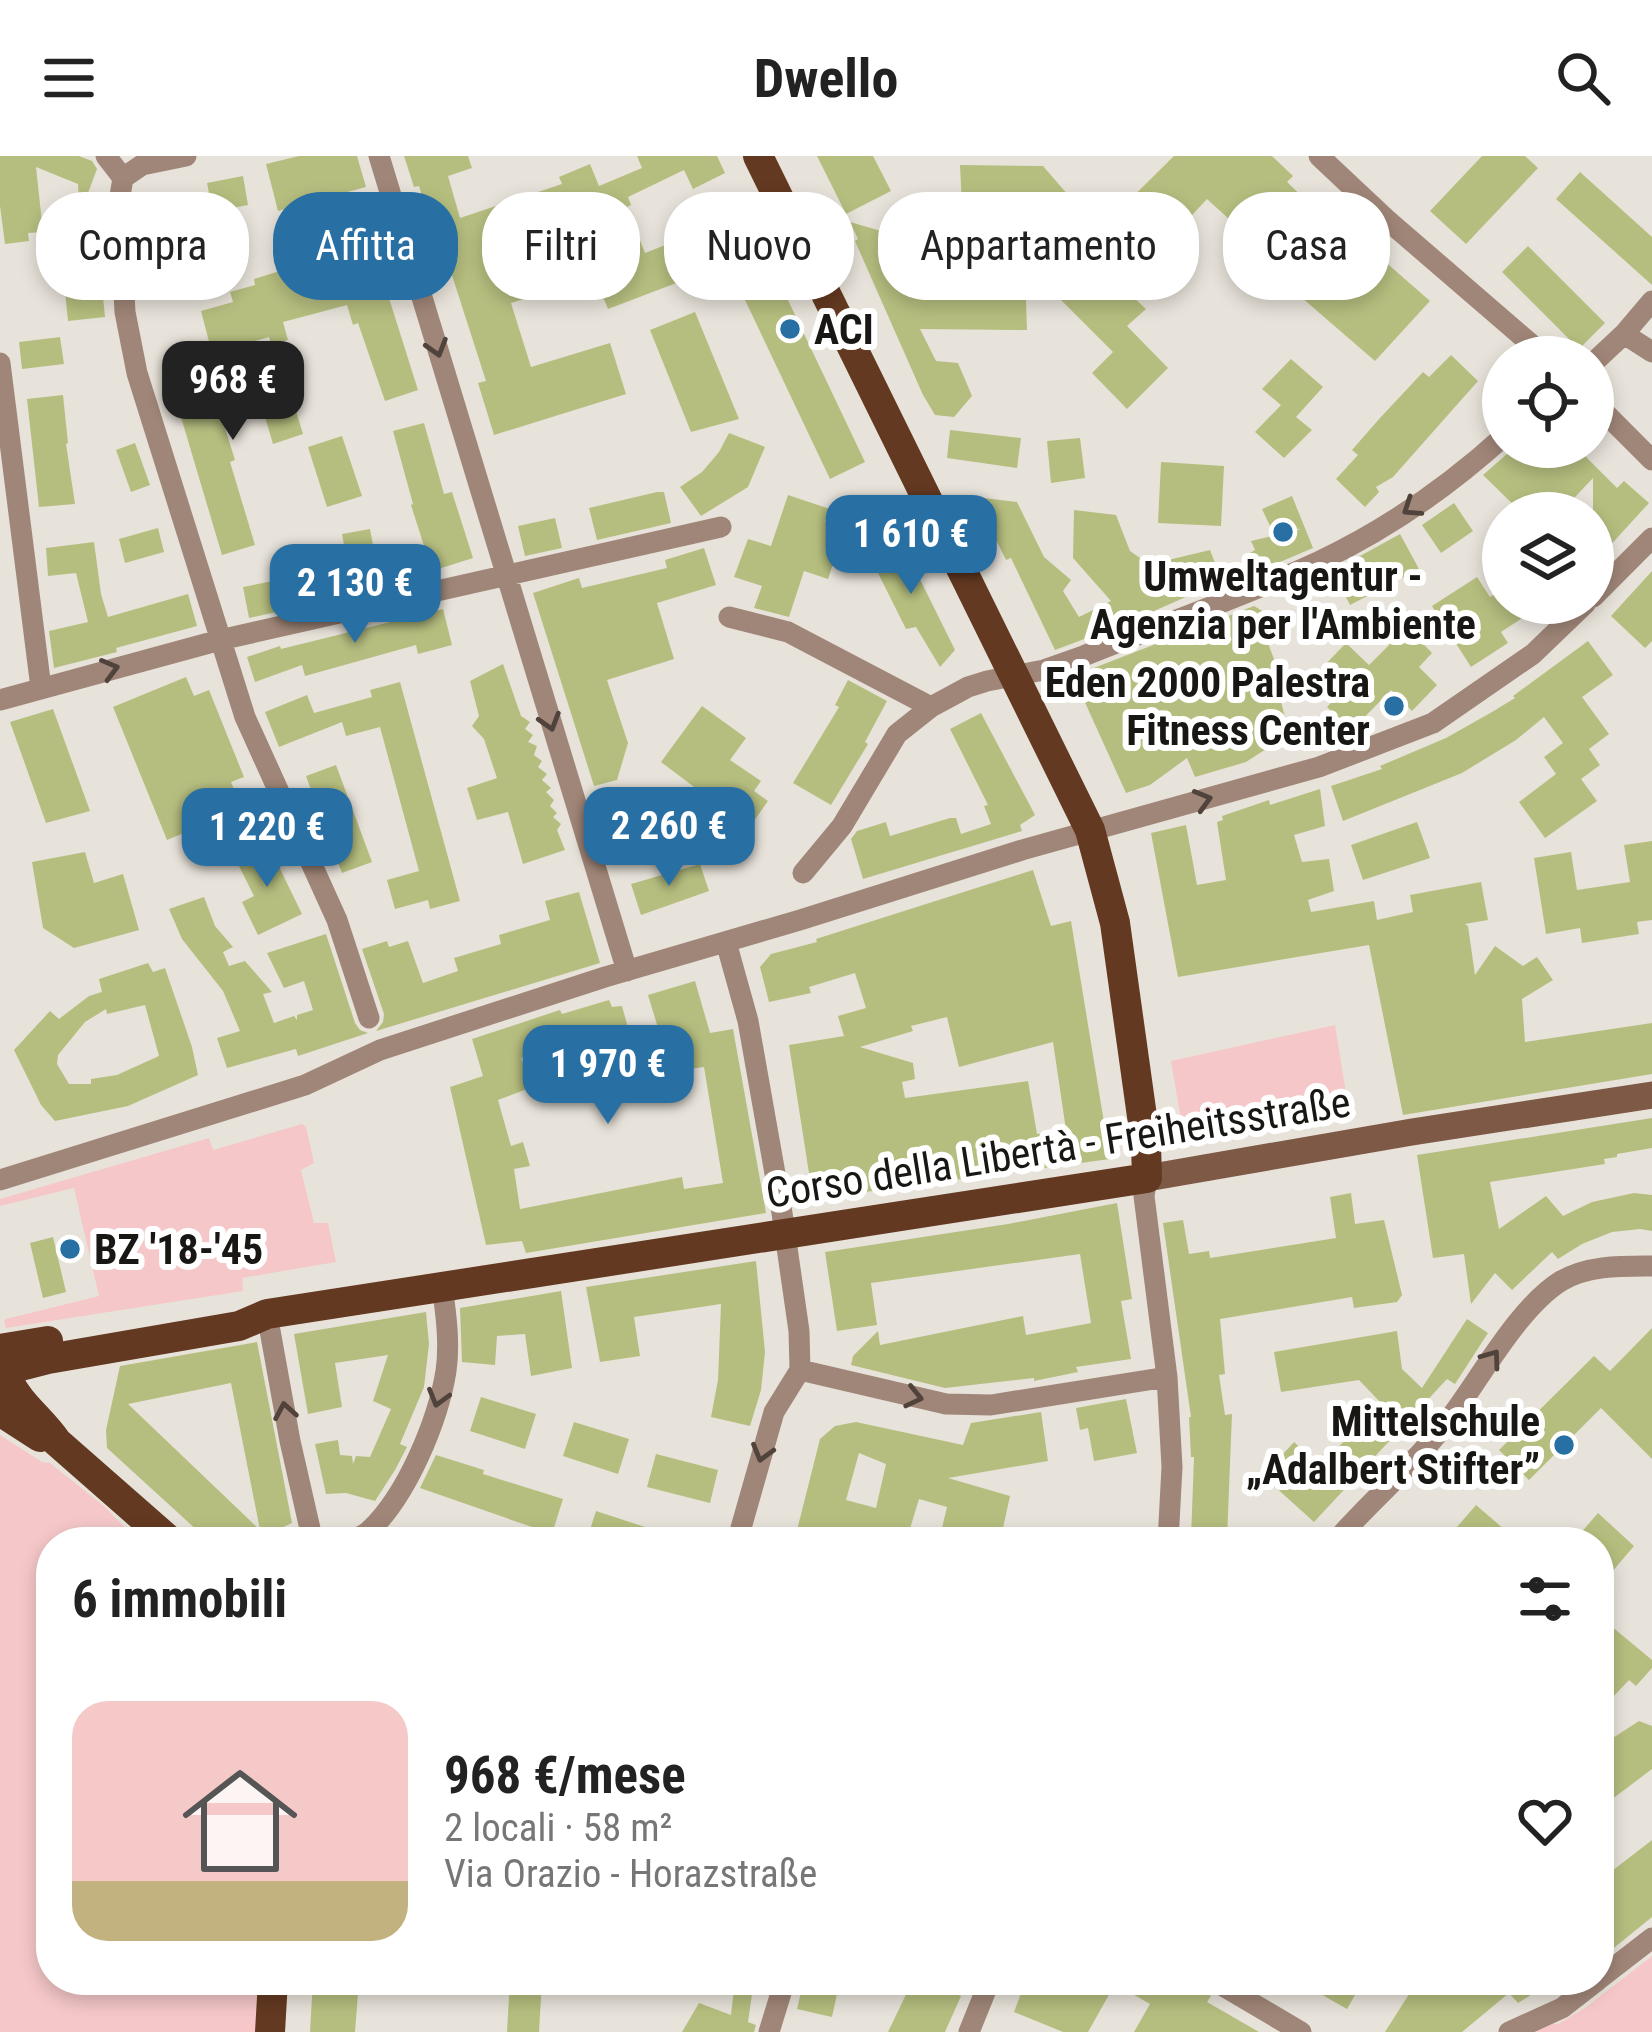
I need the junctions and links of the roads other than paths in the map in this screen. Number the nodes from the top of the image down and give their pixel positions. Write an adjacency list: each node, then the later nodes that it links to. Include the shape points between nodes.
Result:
1 (106, 156): 6 (street)
2 (186, 156): 6 (street, via 142,165)
3 (379, 156): 19 (street, one-way to 19)
4 (758, 156): 24 (main road)
5 (1319, 156): 9 (street)
6 (123, 178): 23 (street, via 125,312 137,373)
7 (1652, 301): 8 (street)
8 (1624, 334): 10 (street); 11 (street)
9 (1522, 336)
10 (1614, 343)
11 (1652, 352)
12 (0, 363): 18 (street)
13 (1614, 422): 15 (street)
14 (1482, 456): 24 (street, one-way to 24, via 1324,559 1081,657)
15 (1652, 460)
16 (721, 527): 19 (street)
17 (1652, 538): 20 (street)
18 (11, 547): 25 (street)
19 (506, 574): 23 (street); 31 (street, one-way to 31)
20 (1614, 576)
21 (729, 617): 27 (street, via 788,632)
22 (1564, 624): 28 (street, one-way to 22, via 1319,767 1432,723)
23 (220, 640): 25 (street, one-way to 23); 32 (street, via 245,717 337,920)
24 (1012, 676): 27 (street); 28 (main road)
25 (41, 688): 26 (street)
26 (0, 700)
27 (931, 706): 29 (street, via 897,734)
28 (1090, 830): 30 (street); 34 (main road, via 1115,923)
29 (803, 873)
30 (726, 942): 31 (street); 36 (street)
31 (627, 970): 32 (street)
32 (374, 1033): 35 (street, via 305,1085)
33 (1652, 1095): 34 (main road, Corso della Libertà - Freiheitsstraße)
34 (1147, 1178): 36 (main road, Corso della Libertà - Freiheitsstraße); 42 (street)
35 (2, 1180)
36 (785, 1234): 38 (main road, Corso della Libertà - Freiheitsstraße); 41 (street)
37 (1652, 1266): 50 (street, one-way to 37, via 1442,1429 1562,1280 1609,1265)
38 (442, 1286): 39 (main road, Corso della Libertà - Freiheitsstraße); 47 (street, one-way to 47, via 446,1370 426,1442)
39 (267, 1314): 40 (main road, Corso della Libertà - Freiheitsstraße, via 239,1326); 46 (street, one-way to 39)
40 (3, 1367): 44 (main road)
41 (800, 1370): 42 (street, one-way to 42, via 946,1404 991,1405); 48 (street, one-way to 48, via 774,1412)
42 (1167, 1377): 49 (street)
43 (0, 1411): 44 (main road)
44 (57, 1442): 45 (main road)
45 (153, 1527)
46 (309, 1527)
47 (373, 1527)
48 (740, 1527)
49 (1169, 1527)
50 (1347, 1527)
51 (1652, 1938): 52 (street)
52 (1614, 1968)
53 (272, 1995): 58 (main road)
54 (780, 1995): 59 (street)
55 (984, 1995): 60 (street)
56 (1238, 1995): 61 (street)
57 (1579, 1995): 62 (street)
58 (270, 2032)
59 (769, 2032)
60 (969, 2032)
61 (1301, 2032)
62 (1509, 2032)

